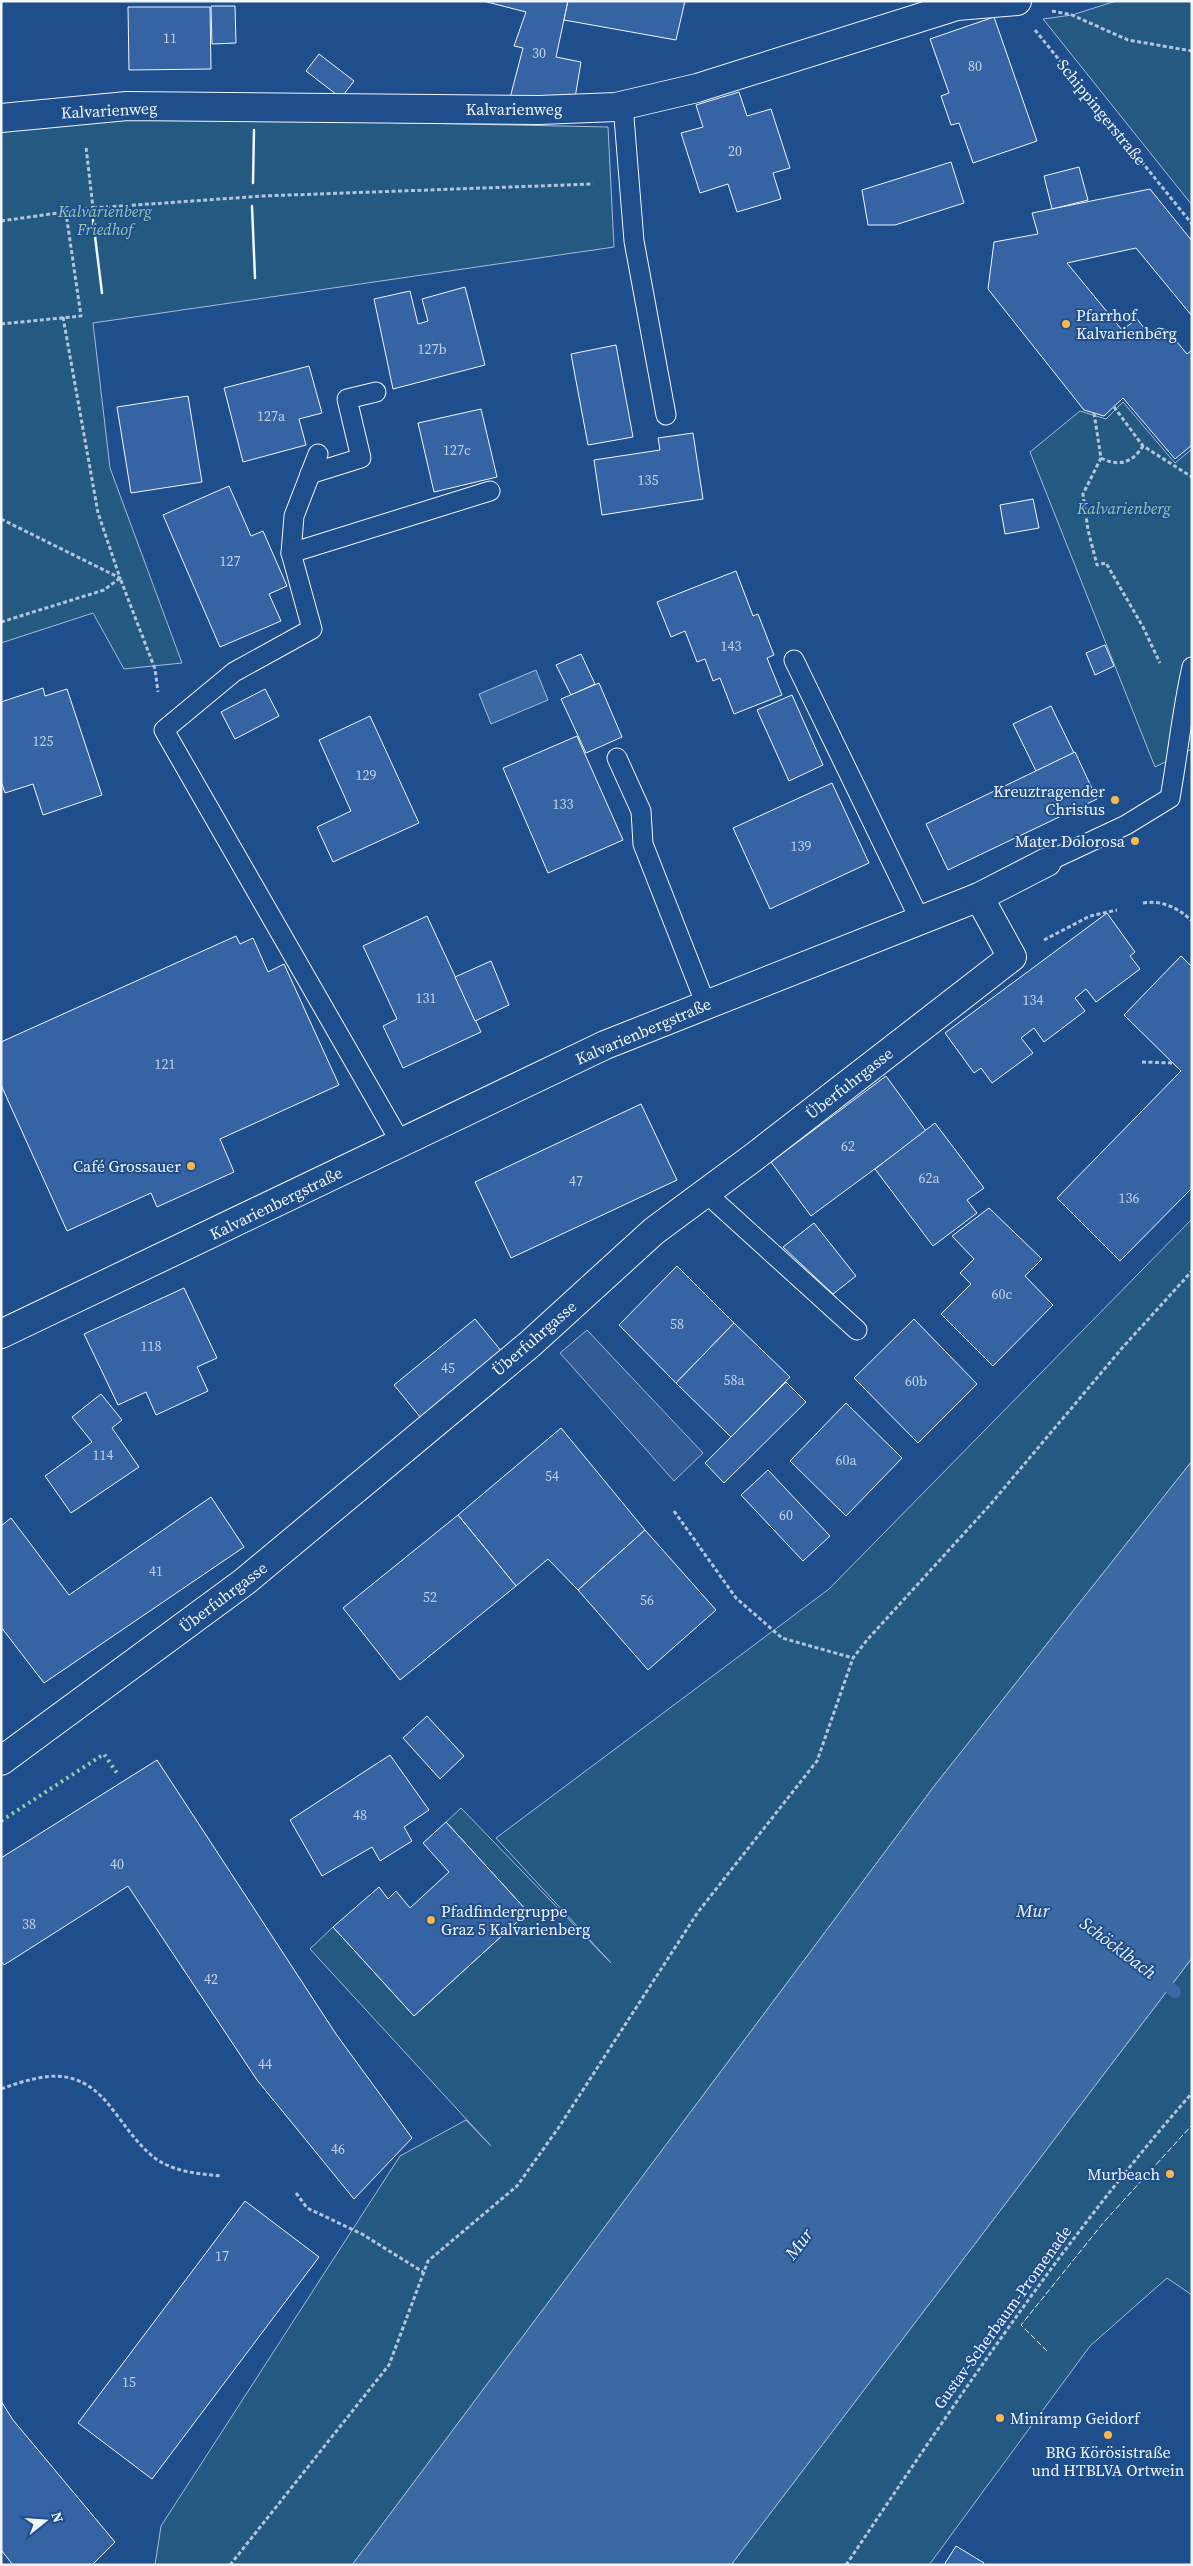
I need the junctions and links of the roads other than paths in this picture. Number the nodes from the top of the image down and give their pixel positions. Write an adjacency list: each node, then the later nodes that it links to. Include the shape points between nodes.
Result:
1 (1014, 2): 2 (street, Kalvarienweg)
2 (947, 4): 3 (street, Kalvarienweg, via 697,88)
3 (623, 105): 4 (street, Kalvarienweg, via 539,110 127,106); 6 (lane, via 634,241)
4 (1, 118)
5 (376, 392): 8 (lane, via 347,400 361,458)
6 (666, 415)
7 (318, 454): 8 (lane)
8 (310, 474): 10 (lane, via 294,516)
9 (490, 491): 10 (lane)
10 (291, 553): 18 (lane, via 312,628 234,672 164,730)
11 (794, 660): 16 (lane)
12 (1192, 667): 14 (lane, Kalvarienbergstraße, via 1182,711 1170,798 1126,825)
13 (617, 758): 17 (lane, via 641,811 643,844)
14 (1047, 862): 15 (street, Kalvarienbergstraße)
15 (979, 896): 16 (street, Kalvarienbergstraße); 19 (street, Überfuhrgasse, via 1012,957)
16 (920, 920): 17 (street, Kalvarienbergstraße)
17 (706, 1005): 18 (street, Kalvarienbergstraße, via 605,1044)
18 (401, 1143): 21 (street, Kalvarienbergstraße)
19 (706, 1192): 20 (lane); 22 (street, Überfuhrgasse, via 654,1231 530,1344 244,1582)
20 (857, 1330)
21 (1, 1334)
22 (1, 1761)

